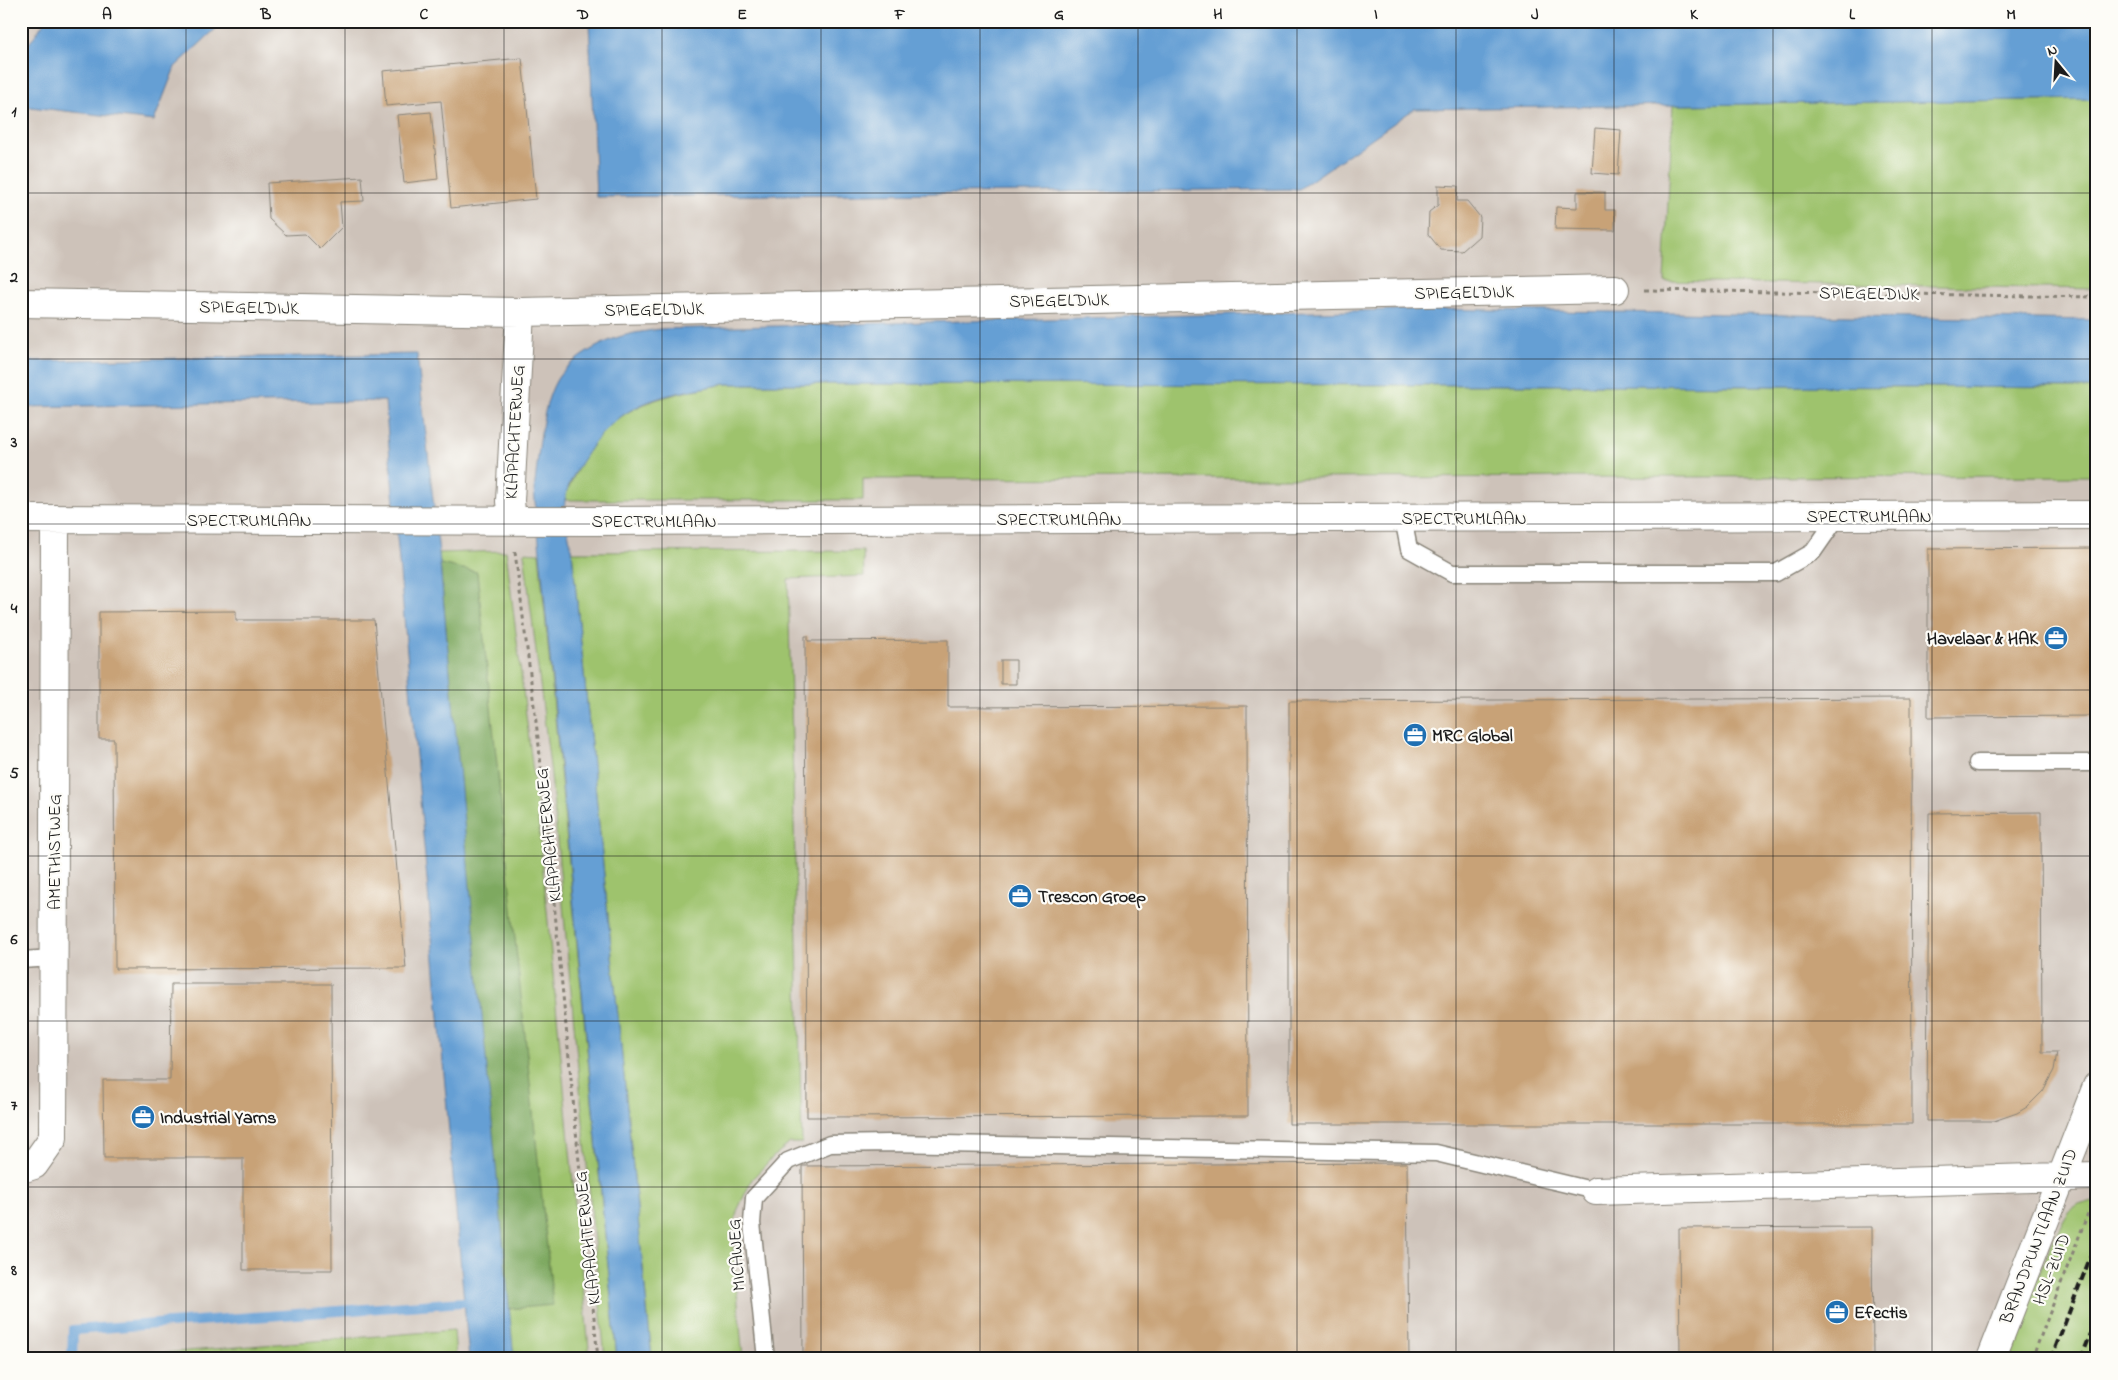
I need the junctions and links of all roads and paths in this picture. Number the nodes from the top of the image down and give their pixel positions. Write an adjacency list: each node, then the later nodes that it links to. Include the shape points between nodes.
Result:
1 (1615, 290): 2 (path, SPIEGELDIJK); 4 (street, SPIEGELDIJK)
2 (2097, 297)
3 (21, 303): 4 (street, SPIEGELDIJK)
4 (520, 312): 10 (street, KLAPACHTERWEG, via 510,500)
5 (1838, 516): 6 (street, SPECTRUMLAAN); 7 (street, SPECTRUMLAAN); 7 (lane, via 1813,552 1776,573 1452,573 1409,550)
6 (2097, 516)
7 (1403, 518): 10 (street, SPECTRUMLAAN)
8 (21, 519): 9 (street, SPECTRUMLAAN)
9 (56, 519): 10 (street, SPECTRUMLAAN); 13 (street, AMETHISTWEG)
10 (512, 521): 20 (path, KLAPACHTERWEG, via 540,756)
11 (1977, 763): 12 (lane)
12 (2097, 763)
13 (54, 958): 14 (lane); 16 (street, AMETHISTWEG, via 53,1138 34,1165)
14 (21, 960)
15 (2097, 1086): 17 (street, BRANDPUNTLAAN ZUID)
16 (21, 1169)
17 (2062, 1176): 18 (street); 19 (street); 22 (street, BRANDPUNTLAAN ZUID)
18 (2095, 1187): 23 (path, HSL-ZUID)
19 (1596, 1191): 21 (lane, MICAWEG, via 1436,1153 830,1144 788,1161 754,1198 752,1223)
20 (598, 1359)
21 (766, 1359)
22 (1991, 1359)
23 (2032, 1359)

